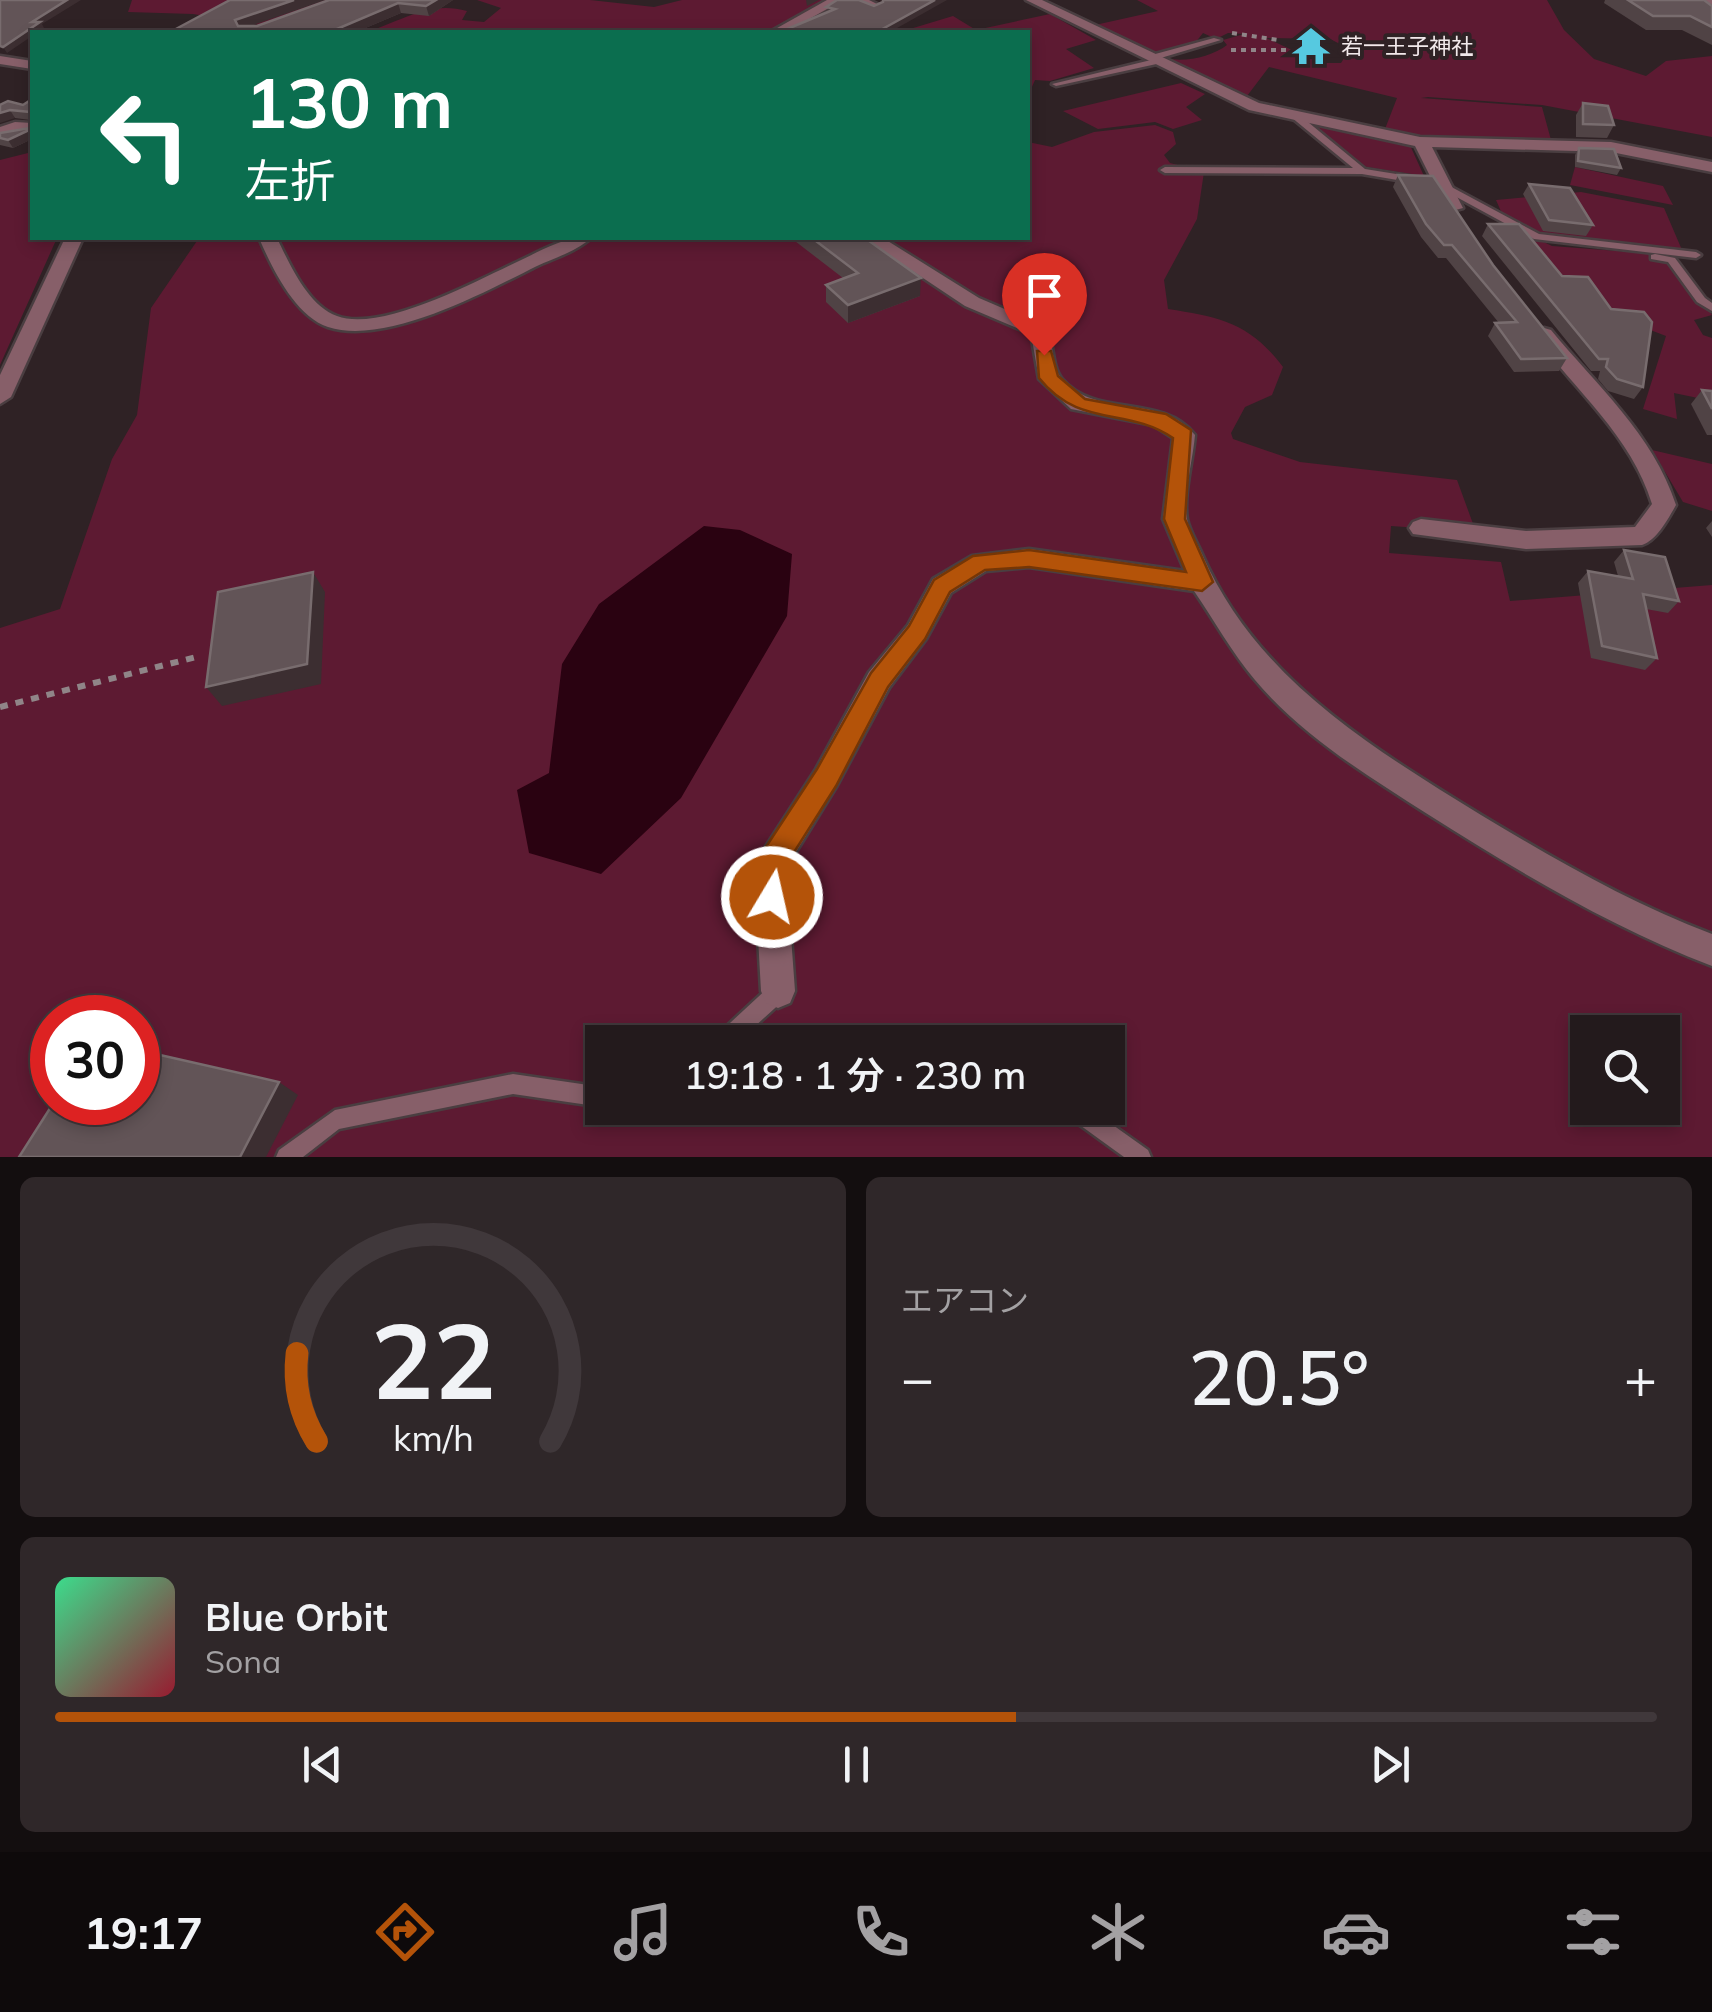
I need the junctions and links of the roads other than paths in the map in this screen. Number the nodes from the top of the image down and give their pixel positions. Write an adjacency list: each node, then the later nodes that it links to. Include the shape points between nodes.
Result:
1 (837, 0): 5 (street)
2 (856, 0): 4 (street)
3 (1032, 0): 7 (street)
4 (875, 6)
5 (781, 30)
6 (1216, 45): 7 (lane)
7 (1154, 59): 10 (lane); 11 (street, via 1241,102)
8 (0, 60): 9 (street)
9 (30, 65)
10 (1056, 84)
11 (1294, 115): 14 (street); 17 (lane)
12 (30, 128): 13 (street)
13 (0, 133)
14 (1420, 142): 15 (street, via 1597,146); 18 (street)
15 (1712, 167)
16 (1165, 170): 17 (lane)
17 (1362, 171): 18 (lane)
18 (1436, 183): 19 (street); 24 (lane, via 1537,236)
19 (1466, 227)
20 (73, 240): 28 (street)
21 (269, 240): 22 (street, via 308,301 331,322 355,326 444,302)
22 (578, 240)
23 (875, 240): 30 (street, via 972,302 1040,332 1048,378 1079,404 1160,419 1184,435 1174,519)
24 (1621, 246): 25 (lane); 26 (lane, via 1671,260)
25 (1696, 255)
26 (1712, 308)
27 (1529, 315): 29 (street, via 1658,478 1664,505 1642,536 1526,540)
28 (0, 397)
29 (1421, 528)
30 (1202, 582): 31 (street, via 1262,671 1373,764 1554,877); 32 (street, via 1029,558 981,562 942,586 770,865)
31 (1712, 950)
32 (778, 991): 33 (lane)
33 (742, 1025)
34 (585, 1094): 36 (lane, via 514,1084 335,1120)
35 (1096, 1125): 37 (lane)
36 (286, 1157)
37 (1141, 1157)

